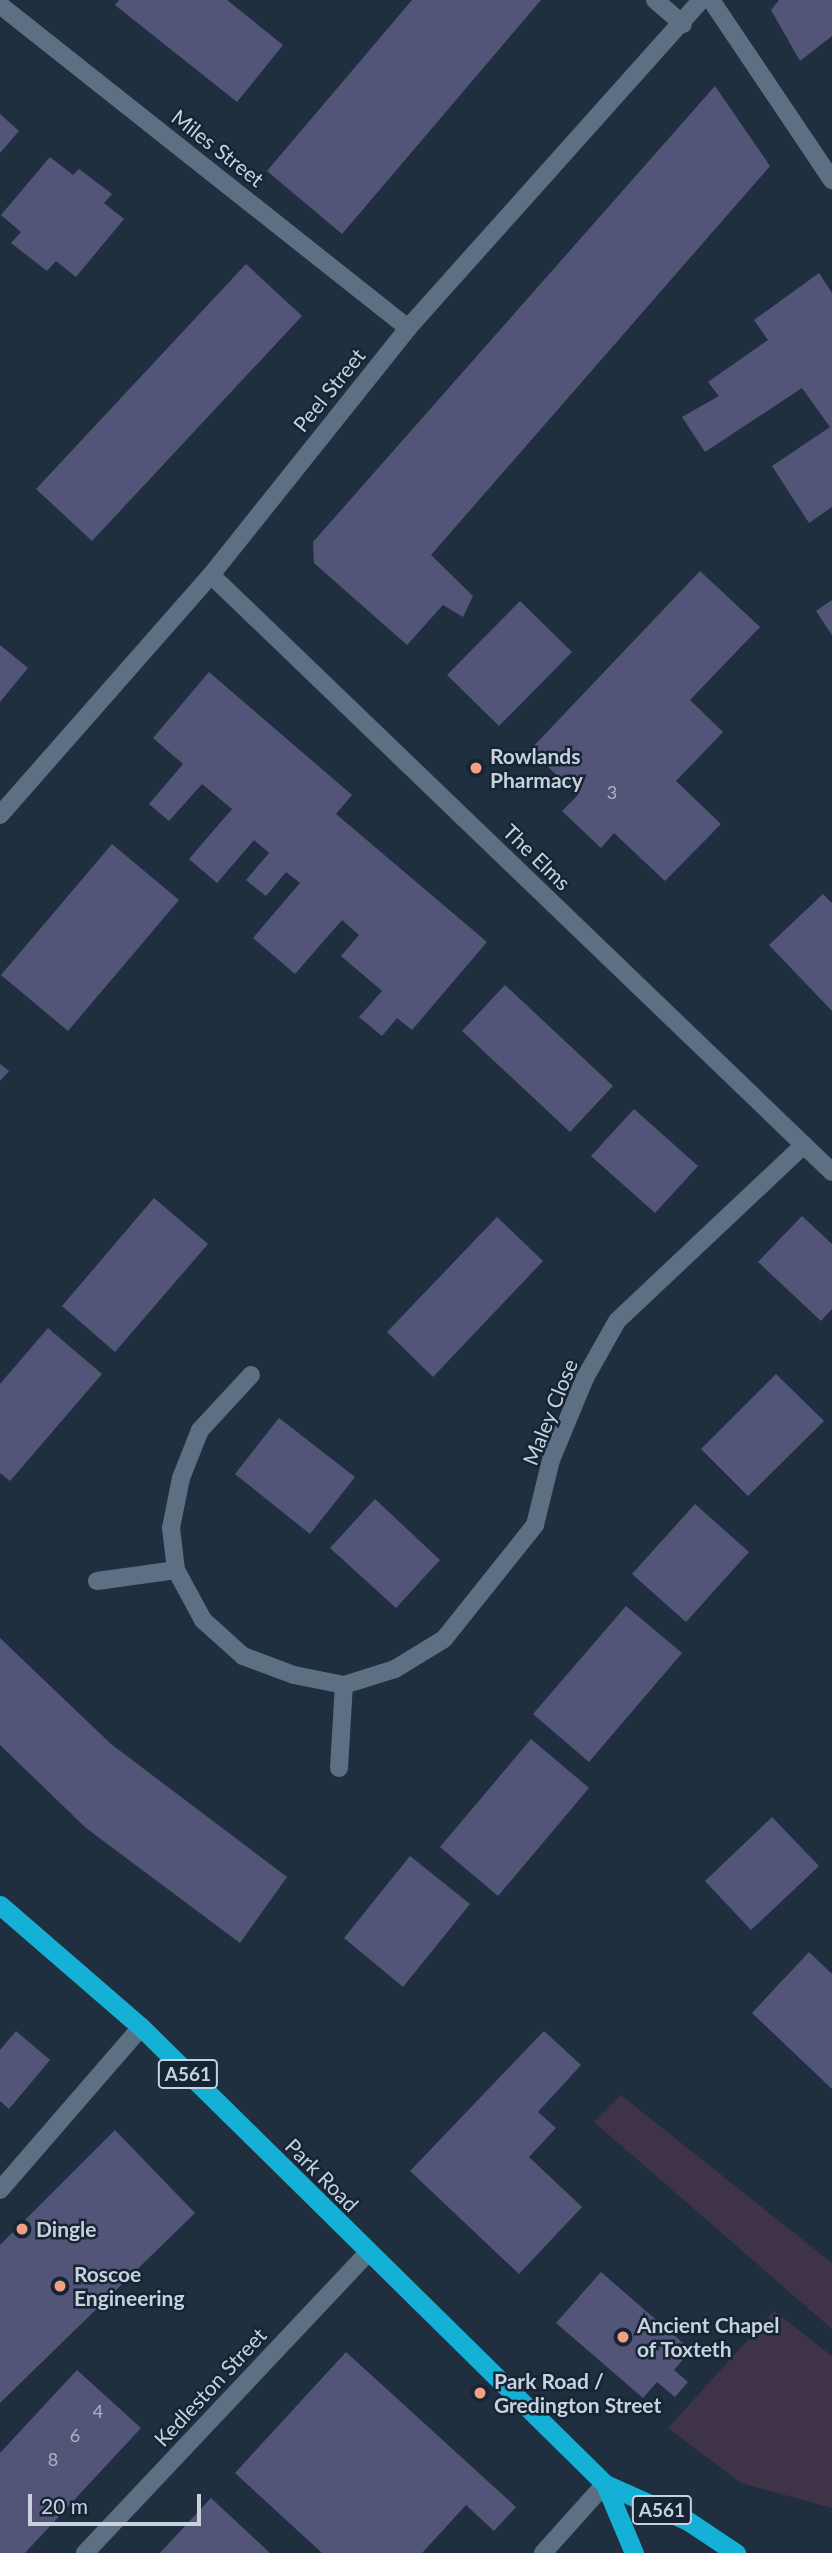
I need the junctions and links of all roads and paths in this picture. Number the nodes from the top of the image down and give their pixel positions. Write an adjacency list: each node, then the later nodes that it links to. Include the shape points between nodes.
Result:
1 (654, 0): 5 (street)
2 (701, 0): 5 (street, Peel Street)
3 (711, 0): 6 (street)
4 (0, 5): 7 (street, Miles Street)
5 (683, 24): 7 (street, Peel Street)
6 (832, 180)
7 (408, 328): 8 (street, Peel Street)
8 (211, 575): 9 (street, Peel Street); 10 (street, The Elms)
9 (0, 815)
10 (804, 1145): 11 (street, The Elms); 15 (street, Maley Close, via 617,1321 585,1378 551,1460 535,1525 491,1586 444,1639 395,1669)
11 (832, 1172)
12 (251, 1375): 13 (street, Maley Close, via 200,1430 181,1478 171,1528)
13 (176, 1570): 14 (street); 15 (street, Maley Close, via 203,1620 243,1656 294,1675)
14 (97, 1581)
15 (344, 1685): 16 (street)
16 (339, 1768)
17 (0, 1905): 18 (highway, Park Road / A561)
18 (141, 2027): 19 (street); 20 (highway, Park Road / A561)
19 (0, 2190)
20 (368, 2253): 21 (highway, Park Road / A561); 22 (street, Kedleston Street)
21 (605, 2484): 23 (street); 24 (highway, Park Road / A561); 25 (highway, Park Road / A561, via 688,2521)
22 (85, 2553)
23 (543, 2553)
24 (634, 2553)
25 (736, 2553)

